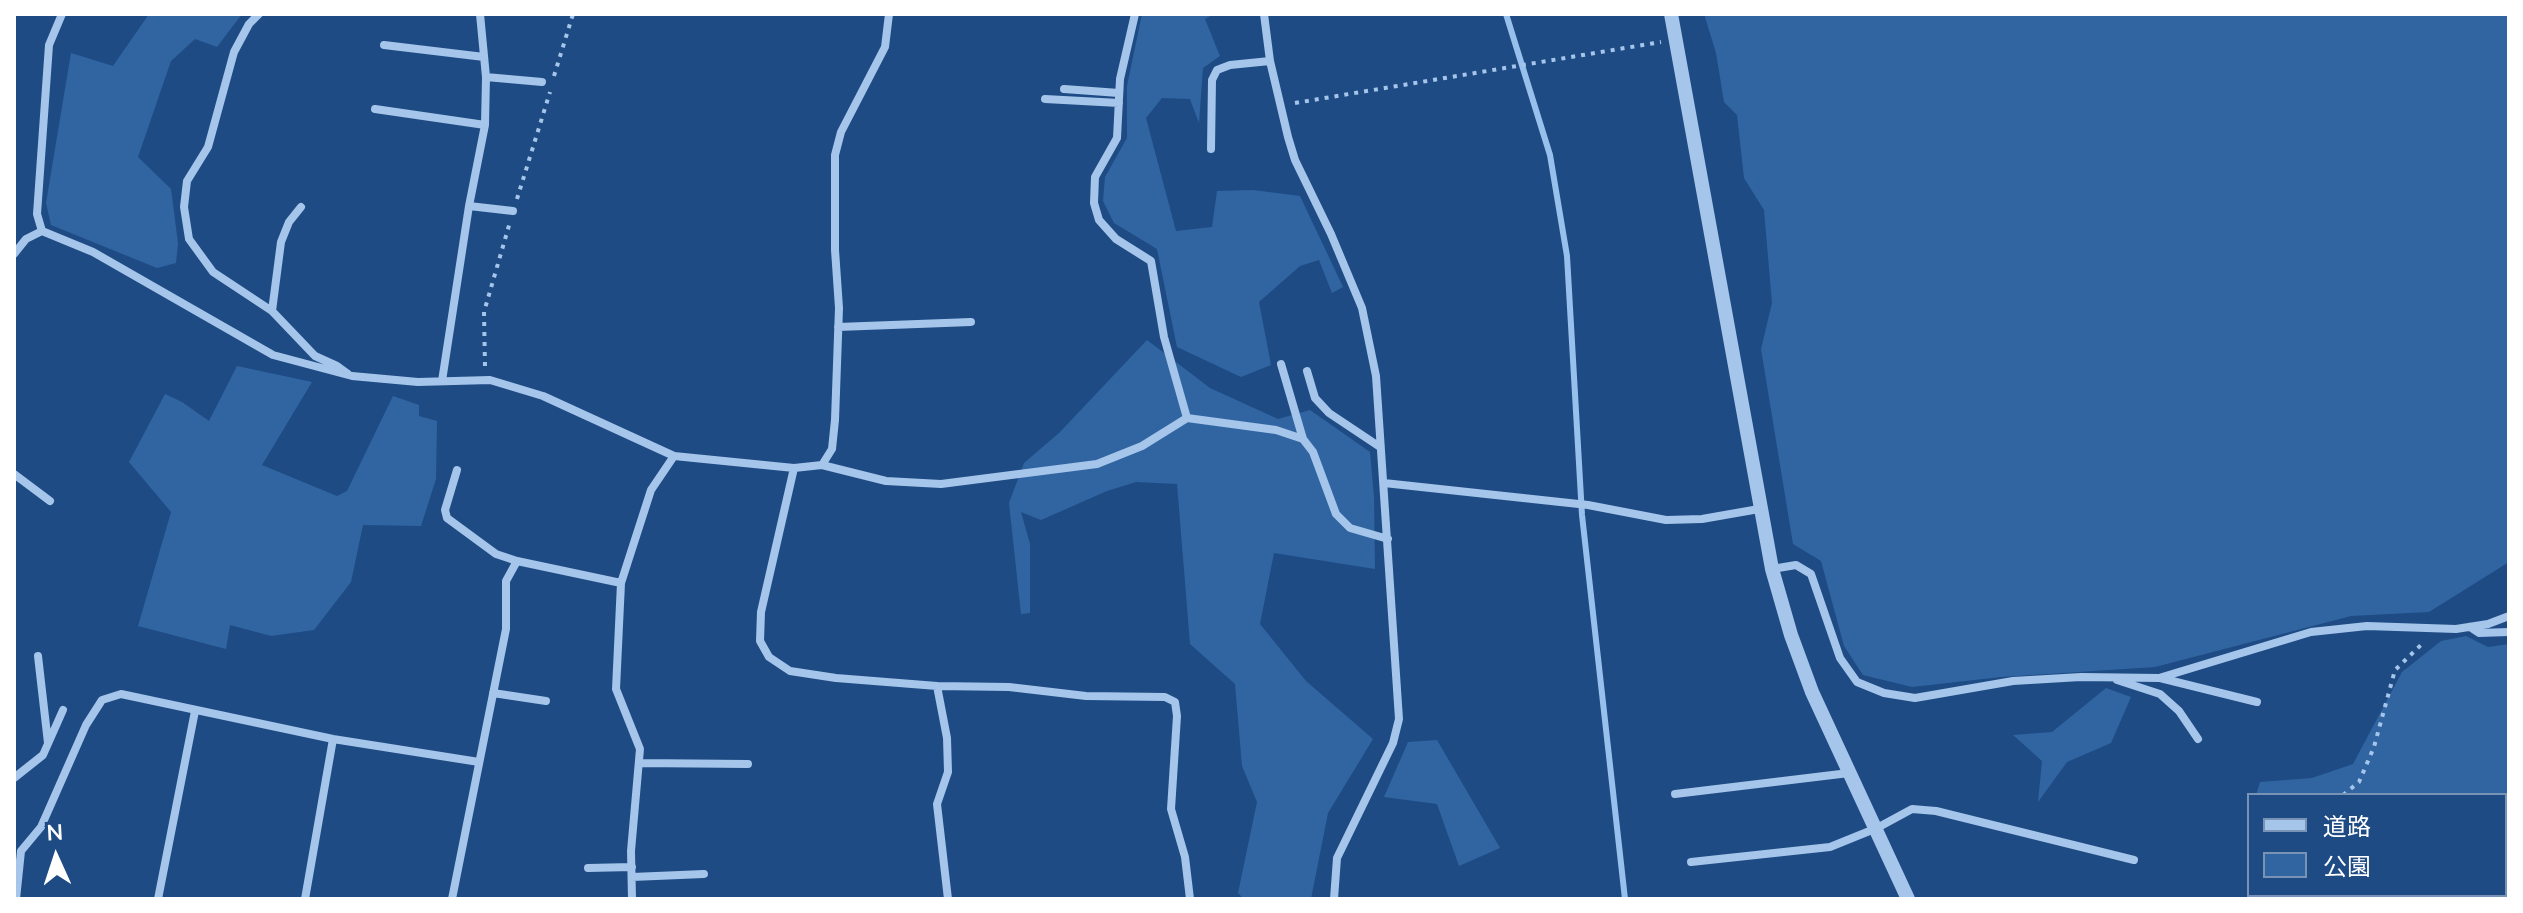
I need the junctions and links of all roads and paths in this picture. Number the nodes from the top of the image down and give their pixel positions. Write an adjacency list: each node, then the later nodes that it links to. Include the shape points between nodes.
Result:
1 (62, 14): 25 (street, via 49,45 37,214)
2 (259, 14): 27 (street, via 234,52 208,147 187,181 184,207 189,239 213,272)
3 (480, 14): 11 (street)
4 (573, 14): 24 (path)
5 (889, 14): 29 (street, via 885,47 841,132 835,155)
6 (1135, 14): 16 (street)
7 (1264, 14): 12 (street)
8 (1671, 14): 9 (street)
9 (1675, 40): 18 (path); 45 (street)
10 (384, 45): 11 (street)
11 (484, 57): 13 (street)
12 (1270, 61): 18 (street); 21 (street, via 1217,70 1212,80)
13 (486, 77): 14 (street); 20 (street)
14 (542, 82)
15 (1064, 89): 16 (street)
16 (1119, 98): 17 (street); 35 (street, via 1117,138 1095,177 1094,203 1099,220 1116,239 1151,261 1164,337)
17 (1045, 99)
18 (1281, 105): 37 (street, via 1295,160 1362,308 1376,376)
19 (375, 109): 20 (street)
20 (485, 125): 22 (street)
21 (1211, 149)
22 (469, 206): 24 (street); 34 (street)
23 (301, 207): 27 (street, via 281,242)
24 (513, 211): 33 (path, via 484,312)
25 (42, 231): 26 (street); 32 (street, via 93,252 273,355)
26 (15, 250)
27 (272, 311): 32 (street, via 315,356)
28 (971, 322): 29 (street)
29 (838, 327): 39 (street, via 832,449)
30 (1281, 364): 36 (street)
31 (1307, 371): 37 (street, via 1315,398 1329,413)
32 (352, 376): 34 (street)
33 (486, 380): 34 (street); 38 (street, via 543,396)
34 (442, 381)
35 (1187, 418): 36 (street, via 1276,430); 39 (street, via 1142,446 1097,464 941,484 886,481)
36 (1303, 439): 46 (street, via 1336,514 1350,528)
37 (1380, 447): 43 (street)
38 (674, 456): 40 (street); 49 (street, via 651,490)
39 (822, 465): 40 (street)
40 (794, 468): 57 (street, via 761,612 760,641 769,657 790,671)
41 (457, 470): 47 (street, via 447,518 496,554)
42 (14, 474): 44 (street)
43 (1384, 483): 45 (street, via 1573,503 1666,520); 46 (street)
44 (50, 501)
45 (1759, 509): 48 (street)
46 (1388, 539): 87 (street, via 1399,719 1393,743 1337,858)
47 (517, 561): 49 (street); 58 (street, via 506,581 506,629)
48 (1772, 569): 55 (street, via 1796,565 1811,574 1840,658 1857,682 1884,693 1915,698 2013,681); 69 (street, via 1812,692)
49 (621, 583): 67 (street, via 616,689 640,749)
50 (2509, 616): 51 (street)
51 (2470, 627): 52 (street); 53 (street, via 2479,633)
52 (2442, 629): 56 (street, via 2367,626 2311,632); 71 (path, via 2395,670 2374,747 2359,782)
53 (2509, 632)
54 (38, 656): 65 (street)
55 (2109, 677): 56 (street); 64 (street, via 2160,694)
56 (2159, 678): 60 (street)
57 (937, 686): 85 (street, via 947,738 948,772 937,804); 86 (street, via 1165,697 1175,702 1171,809)
58 (493, 693): 59 (street); 66 (street)
59 (546, 701)
60 (2257, 702)
61 (63, 710): 65 (street)
62 (195, 711): 63 (street); 80 (street, via 121,694 102,700 41,827 21,851); 81 (street)
63 (333, 739): 66 (street); 82 (street)
64 (2198, 739)
65 (48, 743): 70 (street, via 43,755)
66 (479, 762): 83 (street)
67 (639, 763): 68 (street); 76 (street)
68 (748, 764)
69 (1849, 773): 72 (street); 73 (street)
70 (14, 778)
71 (2345, 793)
72 (1675, 794)
73 (1877, 828): 74 (street, via 1912,809 1936,811); 75 (street, via 1830,847); 88 (street)
74 (2134, 860)
75 (1691, 862)
76 (632, 867): 77 (street); 79 (street)
77 (588, 868)
78 (704, 874): 79 (street)
79 (632, 877): 84 (street)
80 (16, 899)
81 (158, 899)
82 (305, 899)
83 (452, 899)
84 (632, 899)
85 (948, 899)
86 (1190, 899)
87 (1334, 899)
88 (1908, 899)

